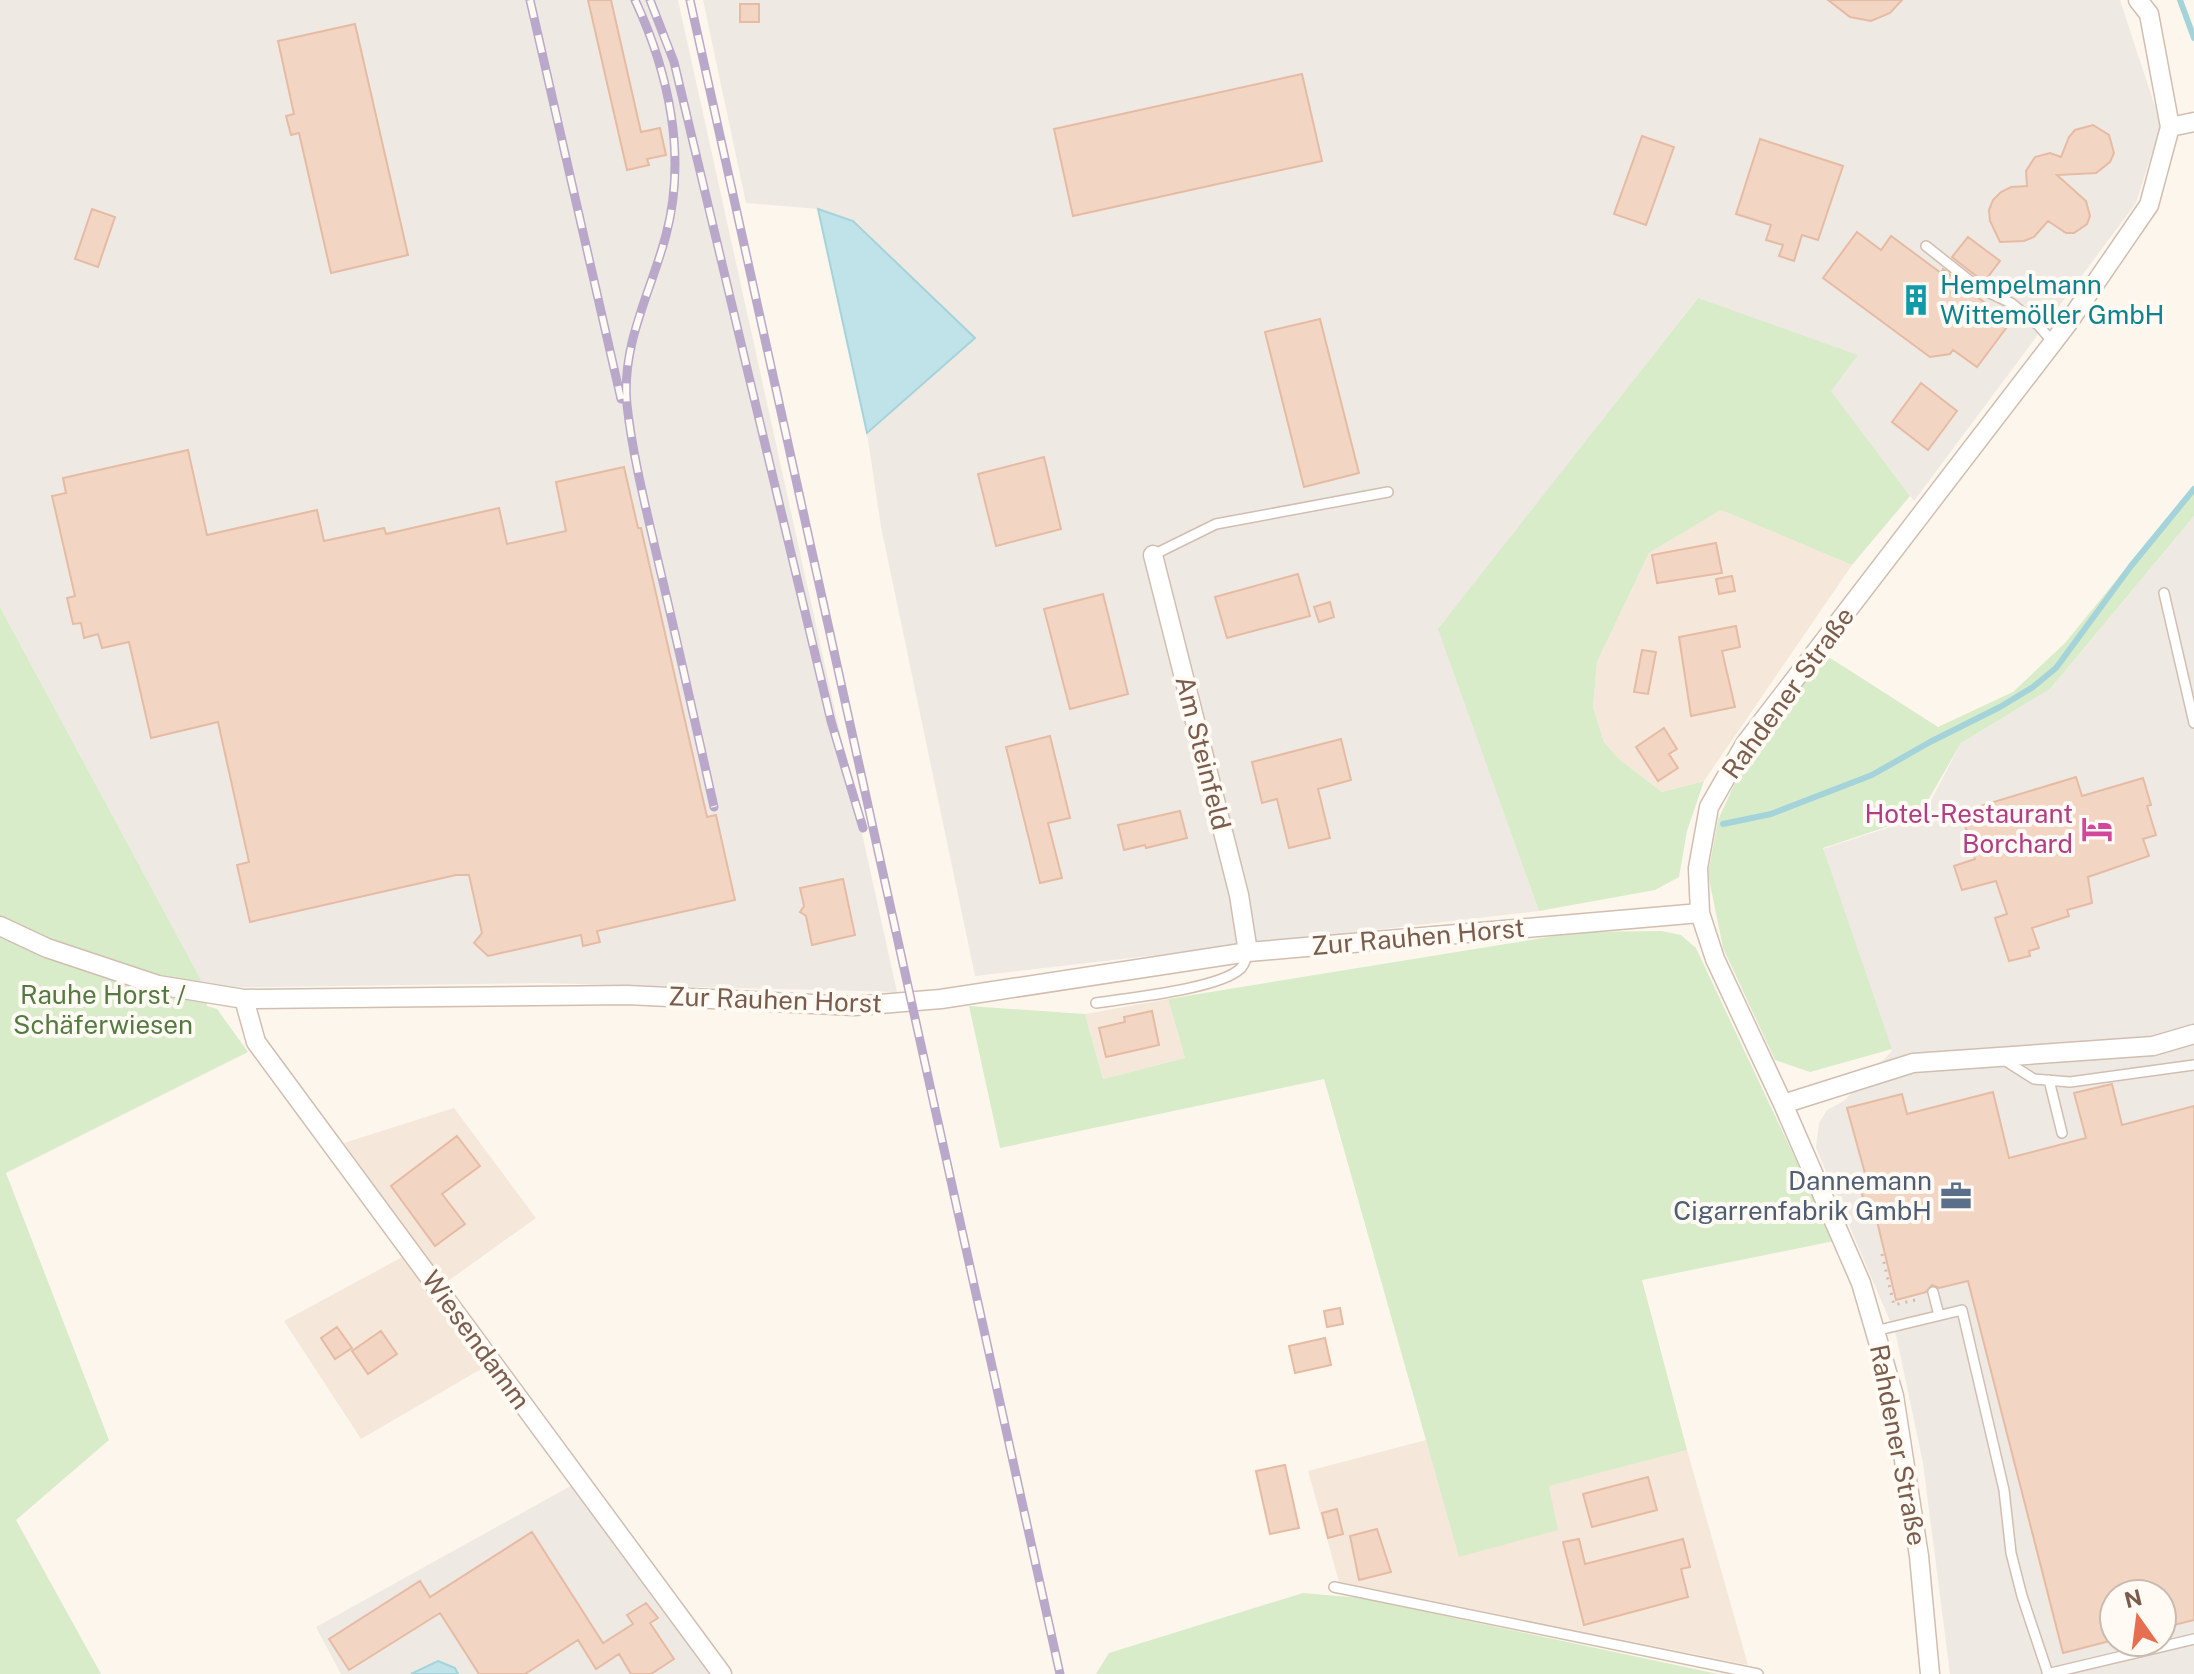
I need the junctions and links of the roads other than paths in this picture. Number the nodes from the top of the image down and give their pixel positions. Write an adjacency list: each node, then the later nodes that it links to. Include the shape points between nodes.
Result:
1 (2138, 0): 3 (street, via 2149,14)
2 (2194, 122): 3 (street)
3 (2170, 127): 5 (street, Rahdener Straße, via 2149,205)
4 (1926, 246): 5 (lane, via 1979,288 2011,303)
5 (2053, 342): 10 (street, Rahdener Straße, via 1745,744 1709,807 1698,868)
6 (1388, 492): 7 (lane, via 1216,524)
7 (1153, 555): 12 (street, Am Steinfeld, via 1239,895)
8 (2164, 593): 9 (lane)
9 (2194, 723)
10 (1700, 913): 12 (street, Zur Rauhen Horst); 19 (street, Rahdener Straße, via 1715,959)
11 (0, 926): 13 (street, Zur Rauhen Horst, via 47,948 158,985)
12 (1248, 952): 13 (street, Zur Rauhen Horst, via 941,999 855,1006 627,995); 14 (lane, via 1243,967 1228,977)
13 (244, 999): 26 (street, Wiesendamm, via 256,1042)
14 (1096, 1003)
15 (2194, 1034): 16 (street, via 2153,1046)
16 (2000, 1057): 18 (lane, via 2034,1079); 19 (street, via 1913,1063)
17 (2194, 1065): 18 (lane, via 2070,1082)
18 (2049, 1080): 20 (lane)
19 (1783, 1104): 23 (street, Rahdener Straße, via 1861,1283)
20 (2062, 1133)
21 (1933, 1292): 22 (lane)
22 (1939, 1315): 23 (lane); 29 (lane, via 1962,1310 2004,1490 2015,1568)
23 (1875, 1331): 28 (street, Rahdener Straße, via 1894,1396 1919,1556)
24 (1334, 1587): 27 (lane)
25 (2194, 1639): 29 (lane)
26 (722, 1674)
27 (1758, 1674)
28 (1930, 1674)
29 (2048, 1674)

